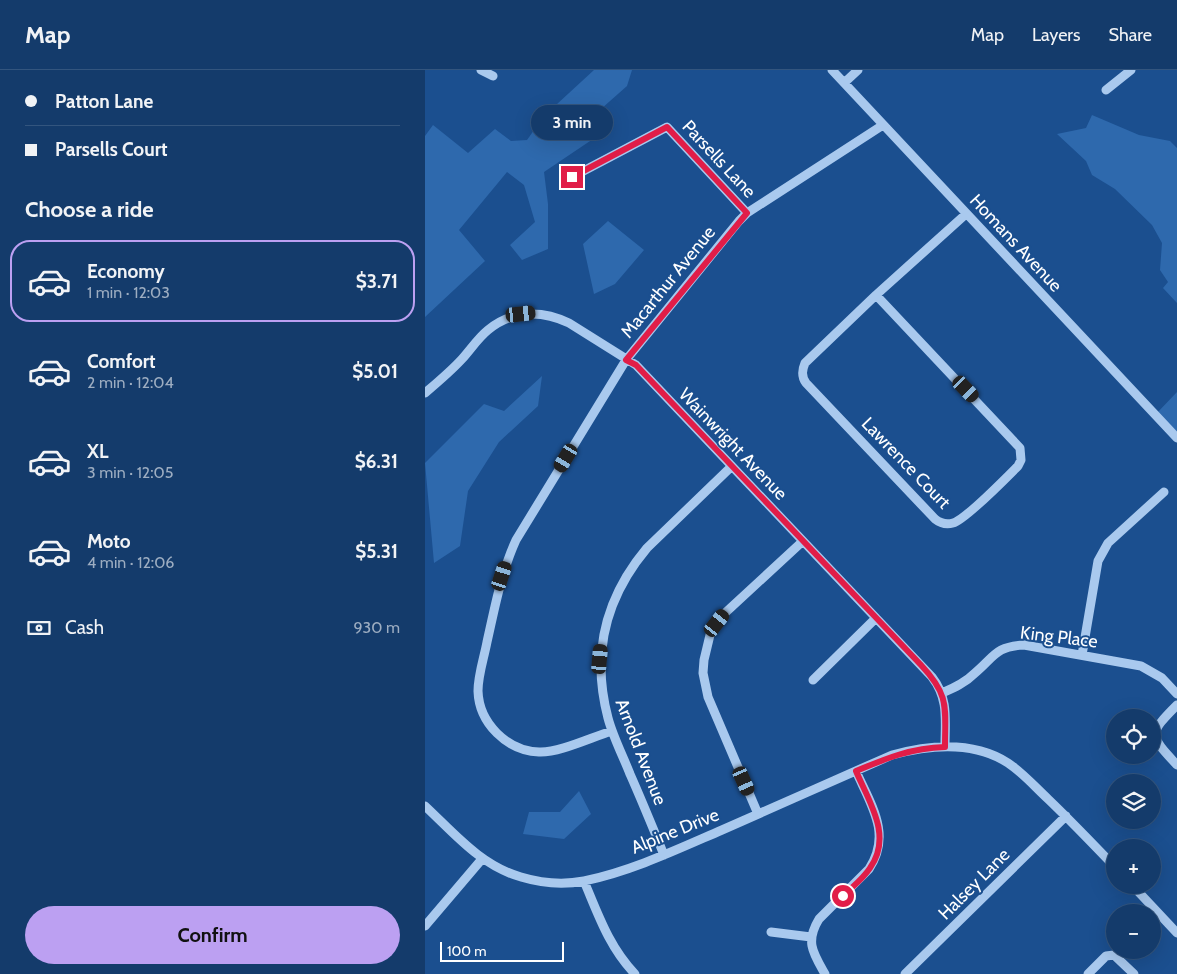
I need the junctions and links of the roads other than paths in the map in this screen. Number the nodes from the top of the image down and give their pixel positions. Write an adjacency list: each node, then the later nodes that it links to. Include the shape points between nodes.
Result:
1 (481, 70): 5 (street)
2 (832, 70): 6 (street, Homans Avenue)
3 (858, 70): 6 (street)
4 (1131, 70): 7 (street)
5 (493, 76)
6 (844, 83): 8 (street, Homans Avenue)
7 (1106, 90)
8 (883, 125): 10 (street, Macarthur Avenue); 11 (street, Homans Avenue)
9 (572, 177): 10 (street, Parsells Lane, via 667,127)
10 (747, 213): 13 (street, Macarthur Avenue)
11 (966, 214): 12 (street, Lawrence Court); 15 (street, Homans Avenue)
12 (876, 294): 12 (street, Lawrence Court, via 805,363 802,368 804,380 935,519 953,524 964,518 1018,466 1020,448)
13 (626, 360): 14 (street, Wainwright Avenue, via 569,323 544,314 521,314 489,329 451,371); 16 (street, Wainwright Avenue, via 636,365); 25 (street, Macarthur Avenue, via 516,540 502,576 478,690 488,722 502,739 521,749 553,751)
14 (425, 392)
15 (1177, 438)
16 (732, 466): 18 (street, Wainwright Avenue); 25 (street, Arnold Avenue, via 647,548 617,592 605,626 600,659 603,699)
17 (1164, 492): 20 (street, via 1102,552)
18 (803, 542): 19 (street, Wainwright Avenue); 30 (street, via 725,613 711,635 704,660 708,697)
19 (876, 618): 21 (street); 22 (street, Wainwright Avenue, via 932,677)
20 (1082, 655): 22 (street, King Place, via 1024,645 1005,648 988,659 966,681); 23 (street, King Place, via 1141,666 1162,678)
21 (813, 680)
22 (942, 693): 26 (street, Wainwright Avenue)
23 (1177, 694)
24 (1177, 705): 27 (street, via 1160,722 1155,733 1158,745)
25 (612, 731): 32 (street, Arnold Avenue)
26 (945, 747): 28 (street, Alpine Drive, via 910,750); 31 (street, Alpine Drive, via 979,751 1006,762)
27 (1177, 765)
28 (856, 771): 30 (street, Alpine Drive); 40 (street, via 878,821 879,851 866,873 819,919)
29 (425, 806): 34 (street, Alpine Drive)
30 (758, 814): 32 (street, Alpine Drive)
31 (1066, 816): 33 (street, Alpine Drive); 43 (street, Halsey Lane)
32 (665, 855): 35 (street, Alpine Drive)
33 (1106, 858)
34 (482, 859): 35 (street, Alpine Drive, via 535,881); 37 (street)
35 (583, 881): 41 (street, via 609,941)
36 (1140, 894): 39 (street)
37 (425, 926)
38 (771, 932): 40 (street)
39 (1177, 933)
40 (811, 937): 42 (street, via 813,953)
41 (635, 974)
42 (825, 974)
43 (905, 974)
44 (1088, 974): 45 (street, via 1106,956 1114,956)
45 (1133, 974)

